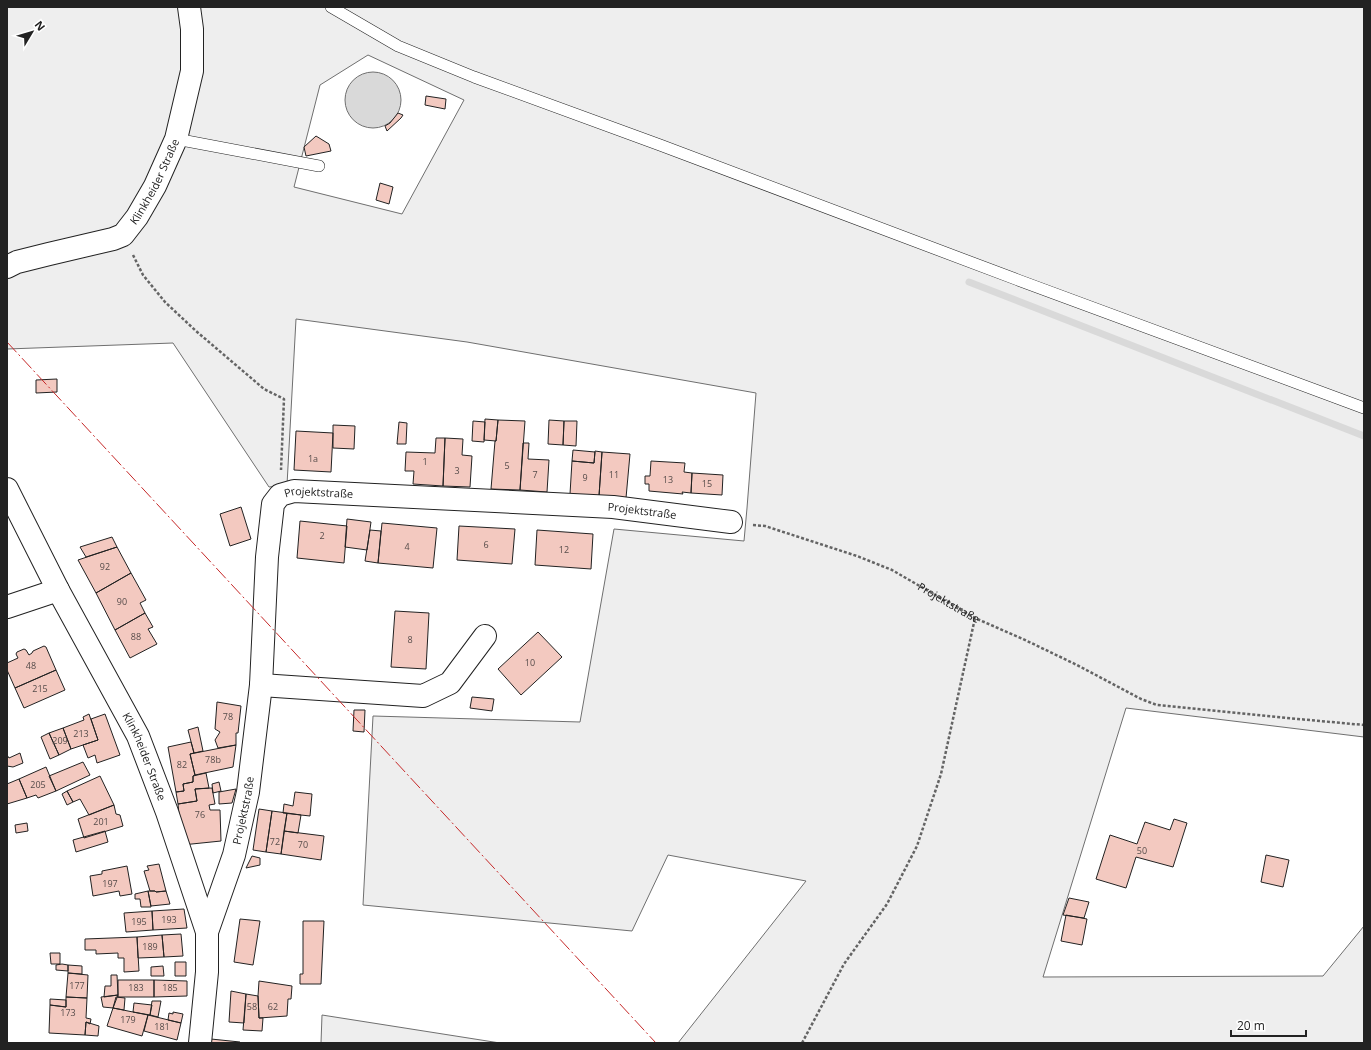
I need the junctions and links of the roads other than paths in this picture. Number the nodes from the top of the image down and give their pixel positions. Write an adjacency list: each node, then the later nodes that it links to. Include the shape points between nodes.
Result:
1 (189, 7): 3 (street, Klinkheider Straße, via 192,71)
2 (331, 7): 6 (lane, via 398,46 474,77)
3 (176, 138): 4 (lane); 5 (street, Klinkheider Straße, via 156,186 123,234 113,239 17,262)
4 (319, 166)
5 (7, 267)
6 (1364, 408)
7 (7, 491): 9 (street, Klinkheider Straße)
8 (731, 522): 12 (street, Projektstraße, via 613,507 294,491 280,495 273,504 267,558)
9 (58, 590): 10 (street); 13 (street, Klinkheider Straße, via 138,736 167,812)
10 (7, 607)
11 (485, 636): 12 (street, via 450,683 423,696)
12 (261, 685): 13 (street, Projektstraße, via 246,800 234,855)
13 (207, 932): 14 (street, Klinkheider Straße, via 207,972)
14 (200, 1043)

